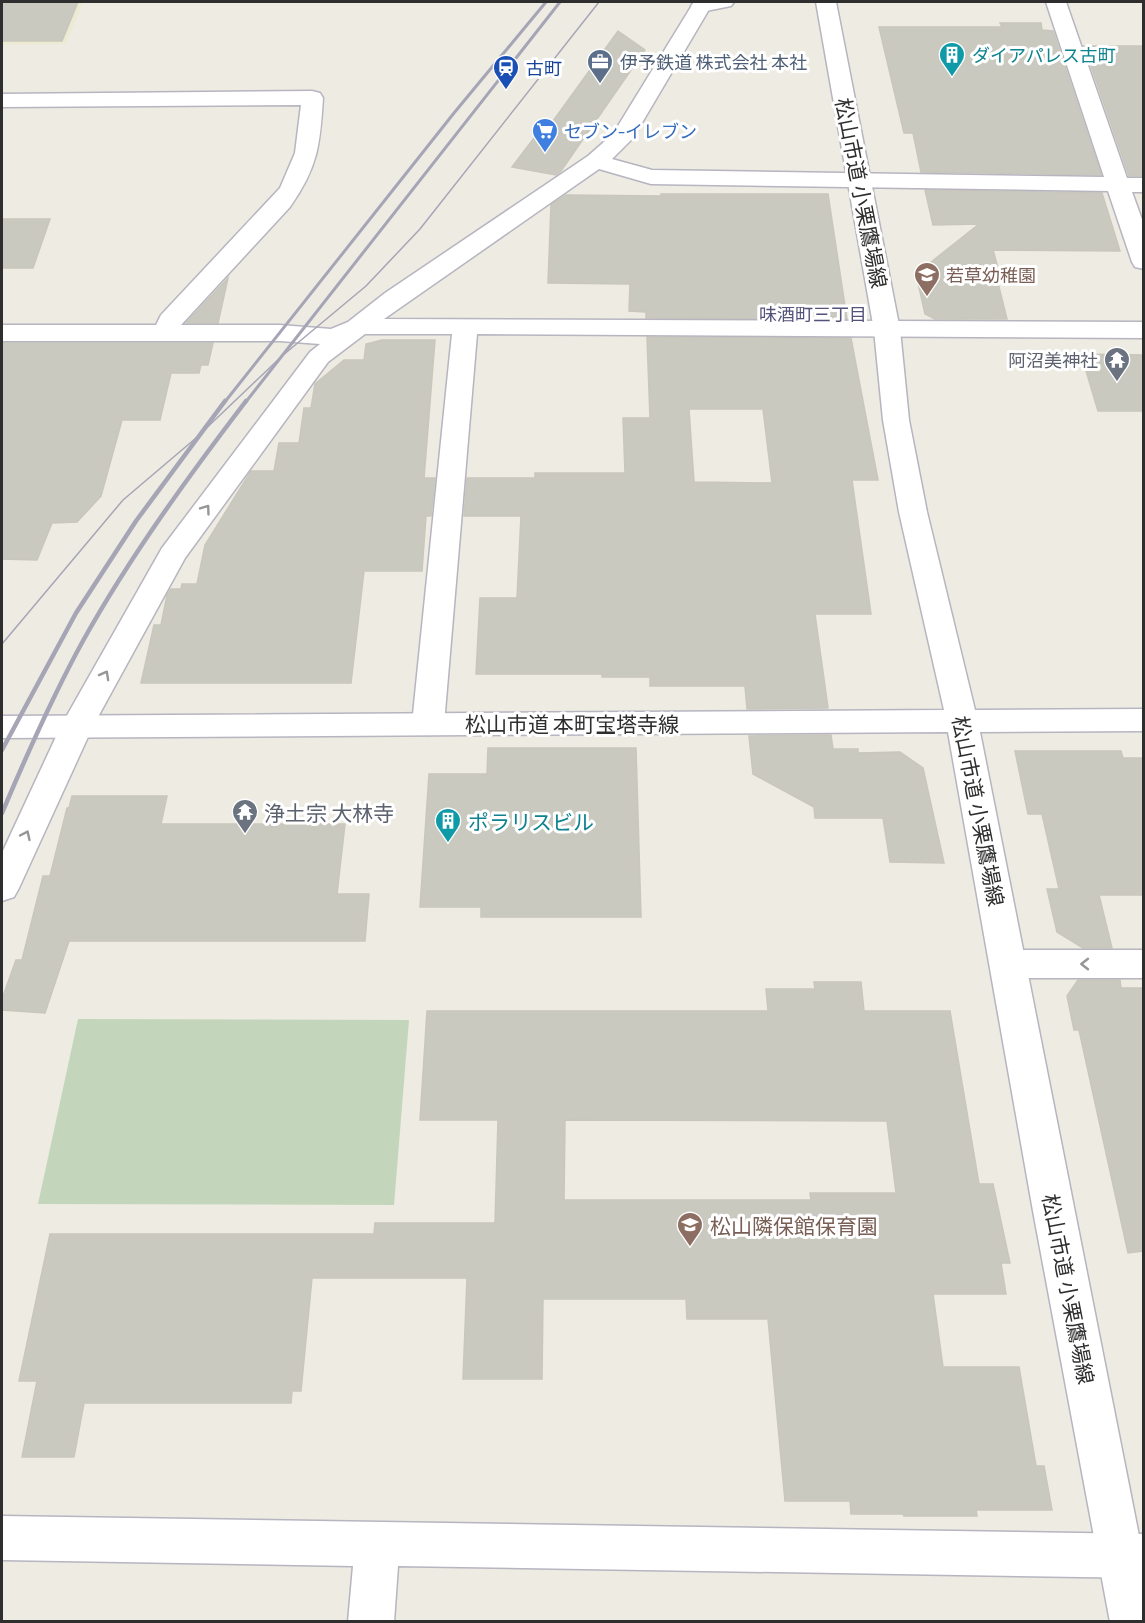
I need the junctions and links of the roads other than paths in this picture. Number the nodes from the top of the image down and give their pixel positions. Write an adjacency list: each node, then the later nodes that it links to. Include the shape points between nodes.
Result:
1 (724, 2): 4 (street)
2 (826, 2): 7 (street, 松山市道 小栗鷹場線)
3 (1056, 2): 8 (street)
4 (703, 4): 6 (street, via 622,138)
5 (2, 100): 15 (street, via 312,98 307,159 298,181 170,320)
6 (596, 161): 7 (street, via 651,177); 11 (street, via 394,298)
7 (860, 181): 8 (street); 13 (street, 松山市道 小栗鷹場線)
8 (1118, 185): 9 (street); 10 (street)
9 (1143, 185)
10 (1143, 262)
11 (360, 326): 12 (street); 15 (street, via 334,337); 20 (street, one-way to 11, via 172,555 319,357)
12 (465, 327): 13 (street); 19 (street)
13 (887, 330): 14 (street); 18 (street, 松山市道 小栗鷹場線, via 896,420 913,512)
14 (1143, 330)
15 (166, 332): 16 (street)
16 (2, 333)
17 (1143, 720): 18 (street, 松山市道 本町宝塔寺線)
18 (962, 721): 19 (street, 松山市道 本町宝塔寺線); 23 (street, 松山市道 小栗鷹場線)
19 (428, 724): 20 (street, 松山市道 本町宝塔寺線)
20 (77, 726): 21 (street, 松山市道 本町宝塔寺線); 22 (street, one-way to 20)
21 (2, 727)
22 (2, 888)
23 (1008, 964): 24 (street, one-way to 23); 27 (street, 松山市道 小栗鷹場線, via 1053,1211)
24 (1143, 964)
25 (2, 1538): 26 (street)
26 (377, 1544): 27 (street); 28 (street)
27 (1132, 1556): 29 (street, 松山市道 小栗鷹場線)
28 (370, 1622)
29 (1133, 1622)

